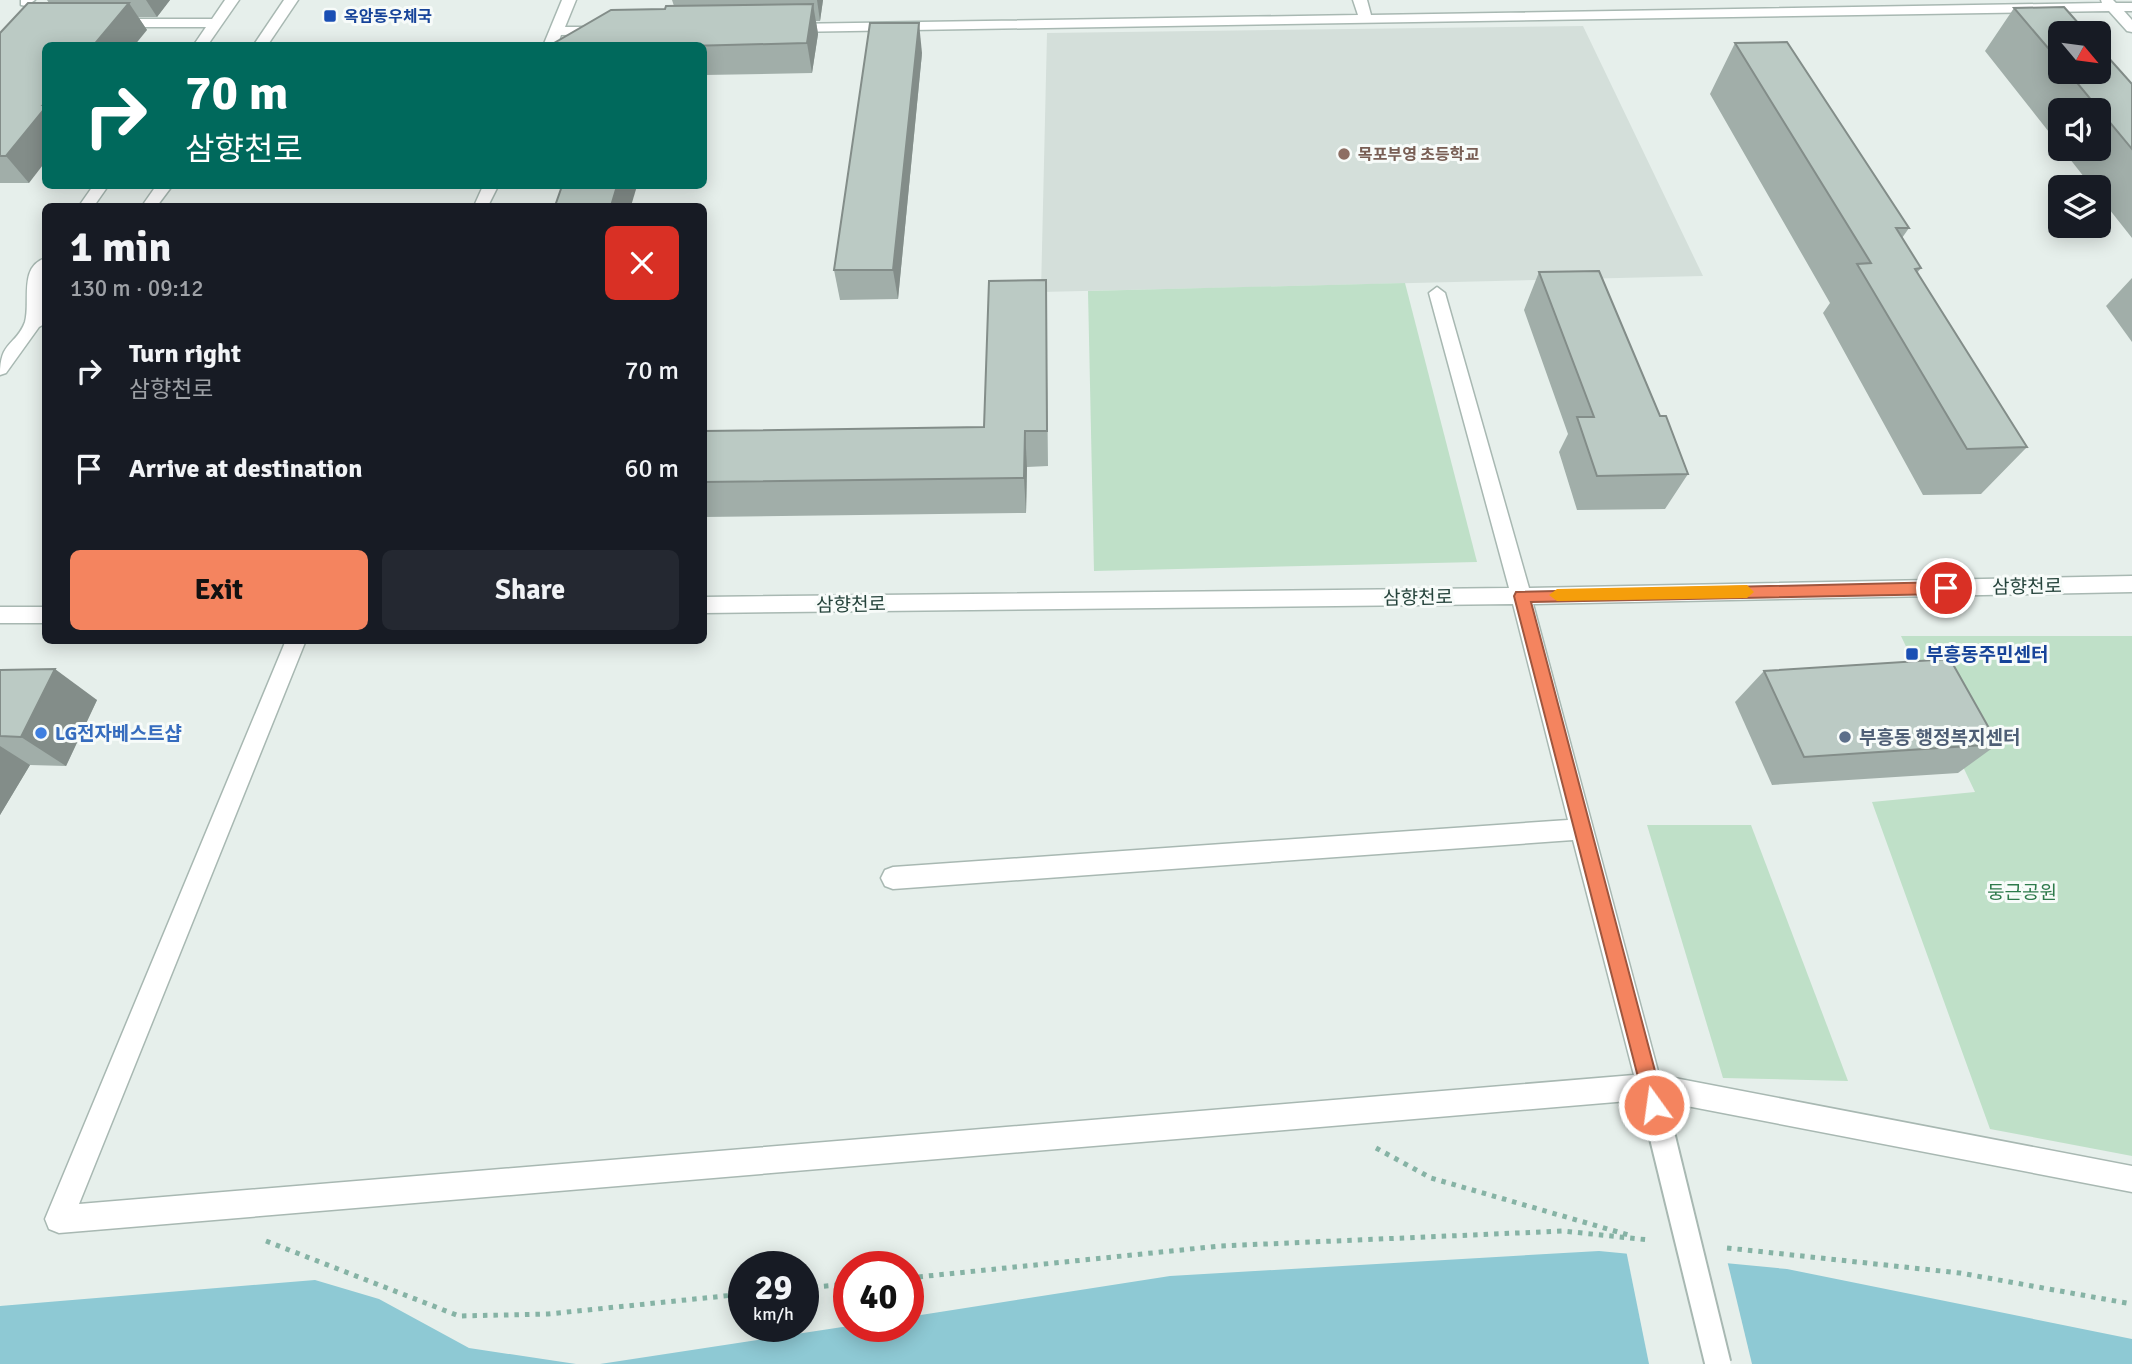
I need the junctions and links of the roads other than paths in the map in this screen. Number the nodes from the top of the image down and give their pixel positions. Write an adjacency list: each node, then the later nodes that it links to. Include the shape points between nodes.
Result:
1 (232, 0): 9 (street)
2 (291, 0): 15 (street)
3 (569, 0): 13 (street)
4 (1360, 0): 7 (street)
5 (2110, 4): 6 (street); 7 (street); 10 (street)
6 (2132, 7)
7 (1366, 21): 11 (street)
8 (106, 23): 9 (street)
9 (216, 23): 14 (street)
10 (2132, 28)
11 (776, 29)
12 (624, 30): 13 (street)
13 (556, 31): 16 (street)
14 (203, 42)
15 (263, 42)
16 (552, 42)
17 (42, 268): 19 (street, via 36,276)
18 (1437, 293): 22 (street)
19 (39, 318): 20 (street)
20 (0, 369)
21 (2132, 584): 22 (street, 삼향천로)
22 (1521, 596): 23 (street, 삼향천로); 27 (street)
23 (707, 605)
24 (0, 615): 25 (street)
25 (42, 615)
26 (294, 644): 29 (street, via 59,1219)
27 (1582, 829): 28 (street); 29 (street)
28 (893, 878)
29 (1650, 1086): 30 (street); 31 (street, bridge)
30 (2132, 1179)
31 (1718, 1364)

